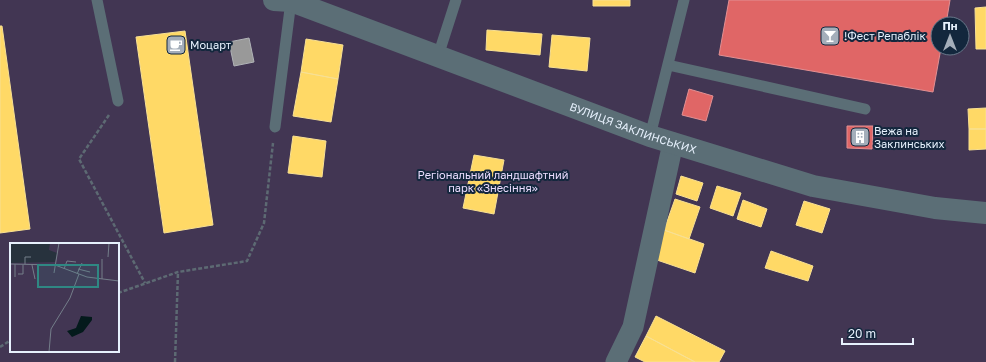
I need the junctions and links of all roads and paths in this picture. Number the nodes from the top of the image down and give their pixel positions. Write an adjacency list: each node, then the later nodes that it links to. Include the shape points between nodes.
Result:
1 (97, 0): 7 (lane)
2 (285, 0): 5 (street, ВУЛИЦЯ ЗАКЛИНСЬКИХ); 9 (lane)
3 (456, 0): 5 (lane)
4 (684, 0): 6 (lane)
5 (438, 56): 10 (street, ВУЛИЦЯ ЗАКЛИНСЬКИХ)
6 (668, 65): 8 (lane); 10 (lane)
7 (118, 101): 14 (path, via 79,159)
8 (865, 109)
9 (275, 127): 13 (path, via 264,223 247,261)
10 (650, 136): 11 (street, ВУЛИЦЯ ЗАКЛИНСЬКИХ)
11 (673, 143): 12 (street, ВУЛИЦЯ ЗАКЛИНСЬКИХ, via 813,186 936,208); 19 (street, via 632,327)
12 (986, 213)
13 (178, 272): 14 (path); 18 (path)
14 (145, 283): 15 (path)
15 (119, 293)
16 (10, 341): 17 (path)
17 (0, 347)
18 (175, 362)
19 (616, 362)

